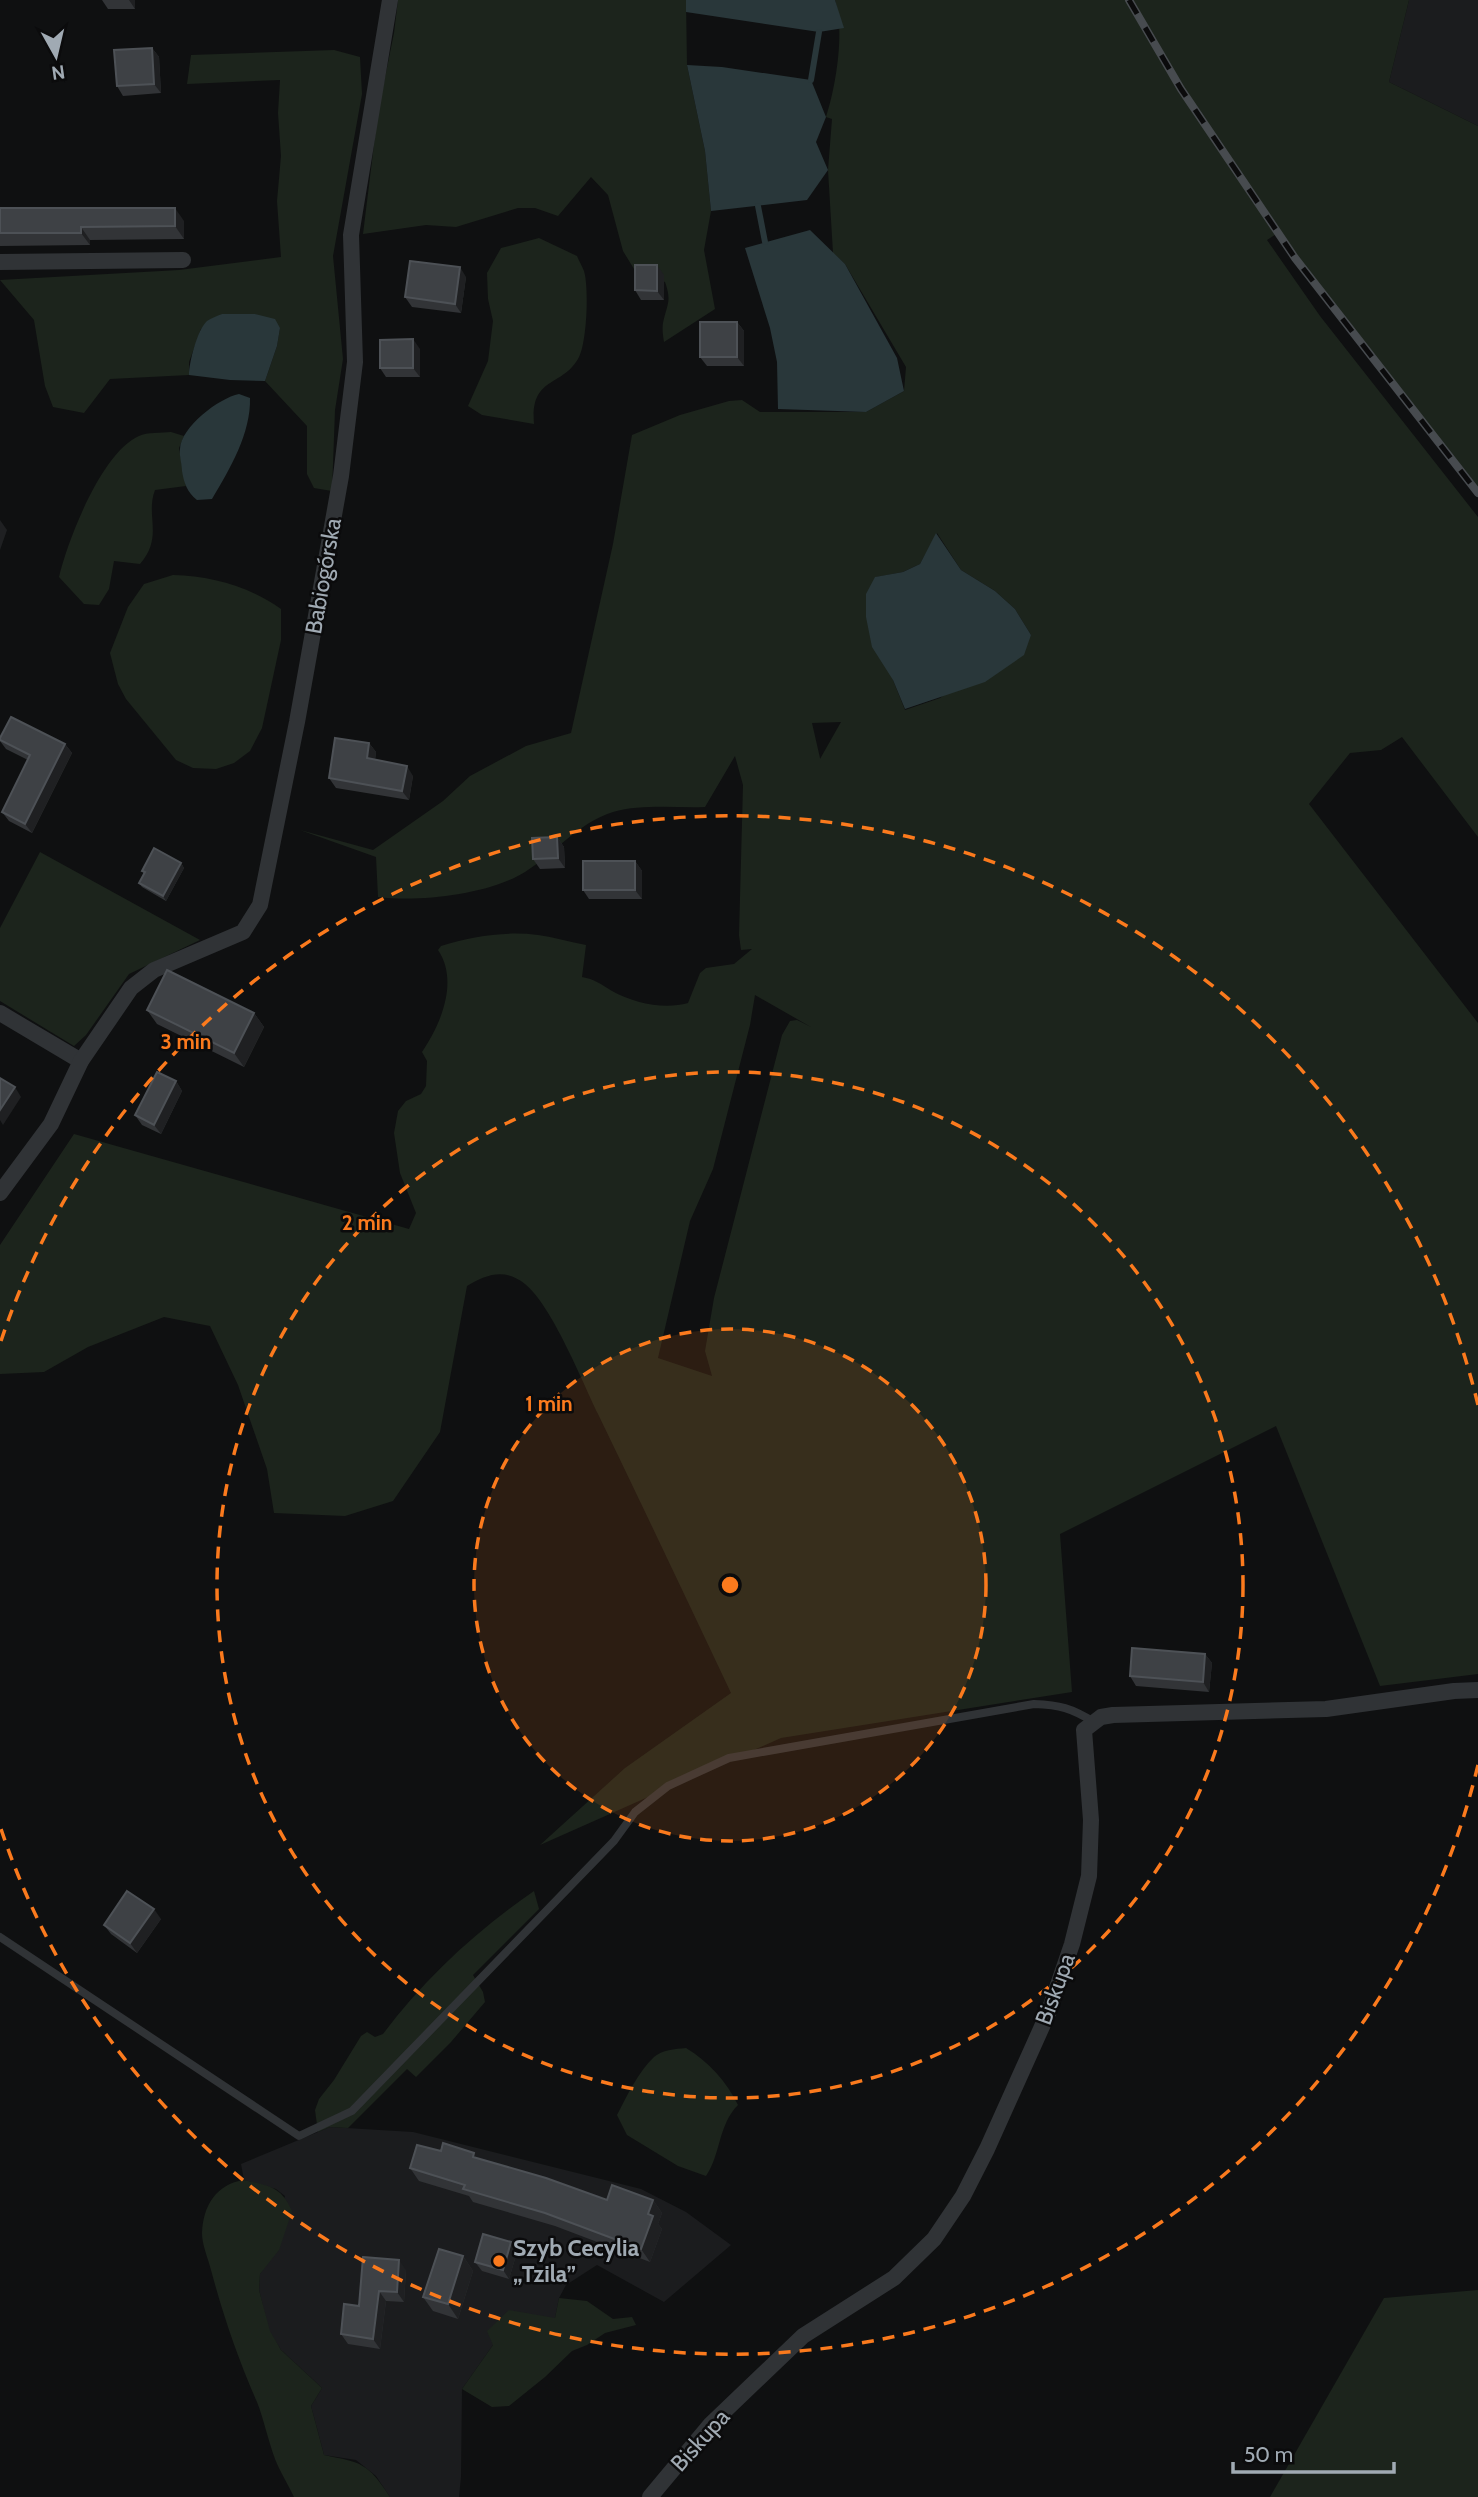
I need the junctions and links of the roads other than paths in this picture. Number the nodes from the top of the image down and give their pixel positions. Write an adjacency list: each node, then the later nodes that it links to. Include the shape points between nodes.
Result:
1 (390, 0): 5 (street, Babiogórska, via 351,235 355,362 341,476 260,905 243,932 154,970 131,988)
2 (183, 260): 3 (street)
3 (0, 262)
4 (0, 1013): 5 (street)
5 (81, 1061): 6 (street, Babiogórska, via 51,1124)
6 (0, 1193)
7 (1478, 1690): 8 (street, via 1326,1709 1113,1715)
8 (1094, 1722): 9 (lane, via 1074,1709 1034,1704 729,1758 668,1787 635,1812 614,1842 352,2110 299,2136); 10 (street, Biskupa, via 1084,1730 1091,1820 1088,1876 1072,1944 1049,2011 962,2196 934,2239 894,2278 803,2336 711,2424)
9 (0, 1937)
10 (650, 2497)

